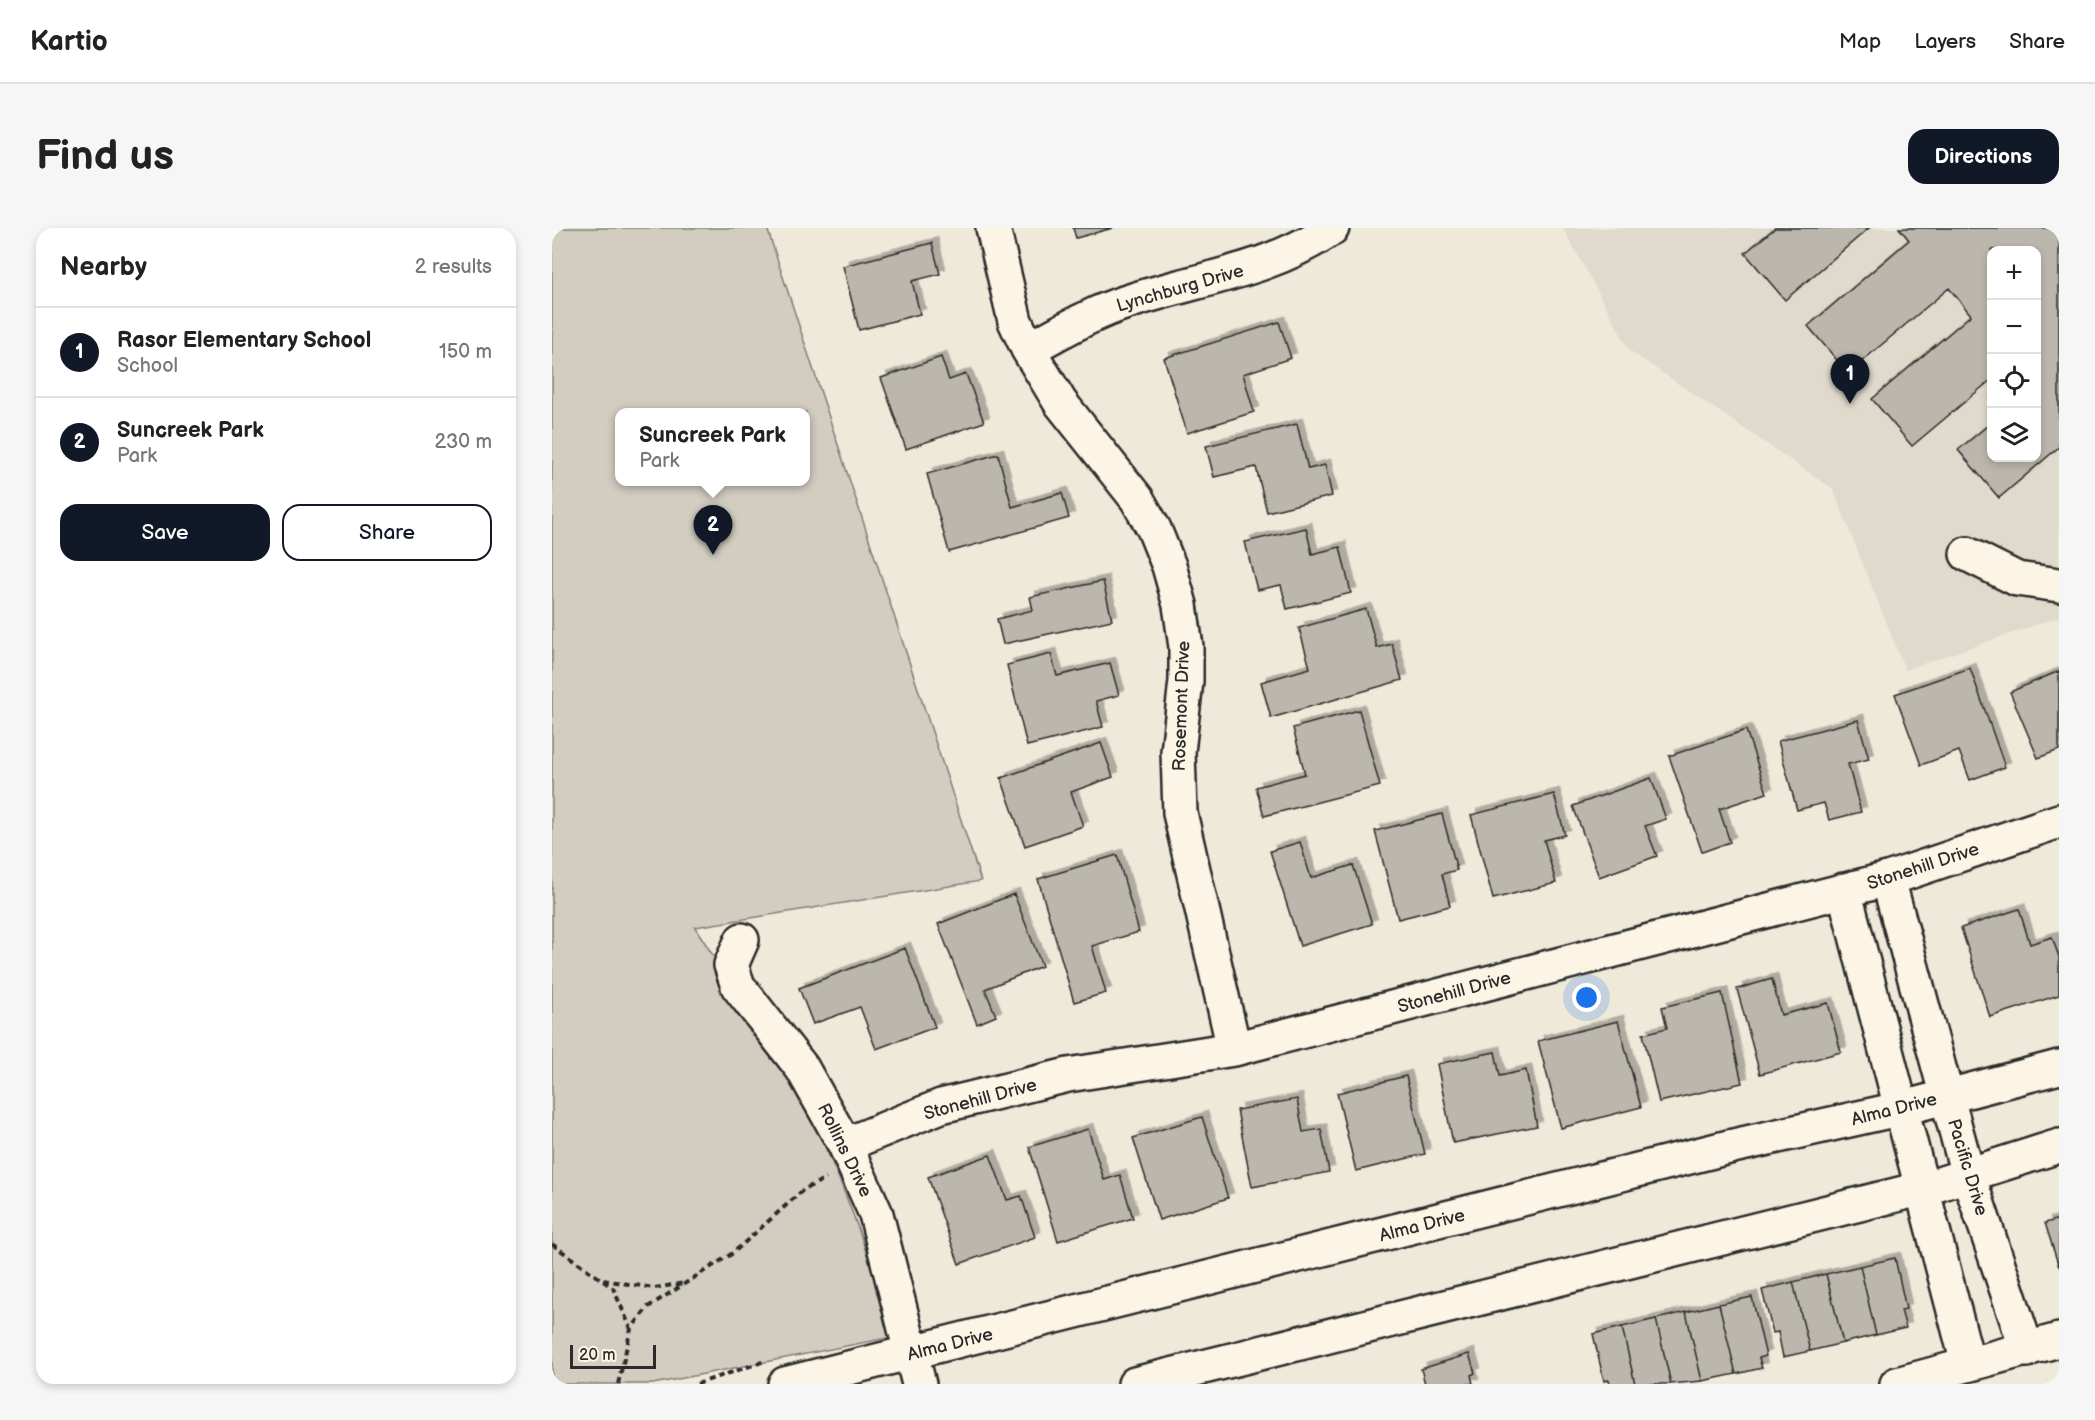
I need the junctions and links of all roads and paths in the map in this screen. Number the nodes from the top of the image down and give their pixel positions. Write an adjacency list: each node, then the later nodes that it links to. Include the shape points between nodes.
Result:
1 (993, 228): 3 (street, Rosemont Drive, via 1015,321)
2 (1332, 228): 3 (street, Lynchburg Drive, via 1256,266 1099,311)
3 (1028, 349): 10 (street, Rosemont Drive, via 1060,402 1137,499 1154,529 1172,576 1186,648 1178,752 1180,813)
4 (1967, 554): 5 (street, via 2017,579)
5 (2059, 585)
6 (2059, 821): 7 (street, Stonehill Drive)
7 (1888, 879): 8 (street, Stonehill Drive); 12 (street, Pacific Drive)
8 (1845, 890): 10 (street, Stonehill Drive); 13 (street)
9 (742, 940): 15 (street, Rollins Drive, via 731,965 738,986 802,1068)
10 (1234, 1049): 15 (street, Stonehill Drive, via 1057,1078 941,1106)
11 (2059, 1067): 12 (street, Alma Drive)
12 (1947, 1096): 13 (street, Alma Drive); 16 (street, Pacific Drive)
13 (1903, 1108): 17 (street); 25 (street, Alma Drive, via 1733,1146)
14 (2059, 1146): 16 (street)
15 (849, 1155): 20 (path, via 733,1253); 25 (street, Rollins Drive, via 876,1214)
16 (1968, 1175): 17 (street); 23 (street, Pacific Drive)
17 (1922, 1188): 24 (street); 30 (street)
18 (552, 1244): 19 (path)
19 (600, 1280): 20 (path, via 654,1288); 21 (path, via 613,1288)
20 (688, 1282): 21 (path, via 648,1307)
21 (631, 1329): 27 (path)
22 (2059, 1341): 23 (street)
23 (2027, 1350): 24 (street)
24 (1968, 1364): 31 (street)
25 (915, 1369): 29 (street, Alma Drive)
26 (739, 1370): 28 (path)
27 (618, 1384)
28 (697, 1384)
29 (785, 1384)
30 (1136, 1384)
31 (1897, 1384)

